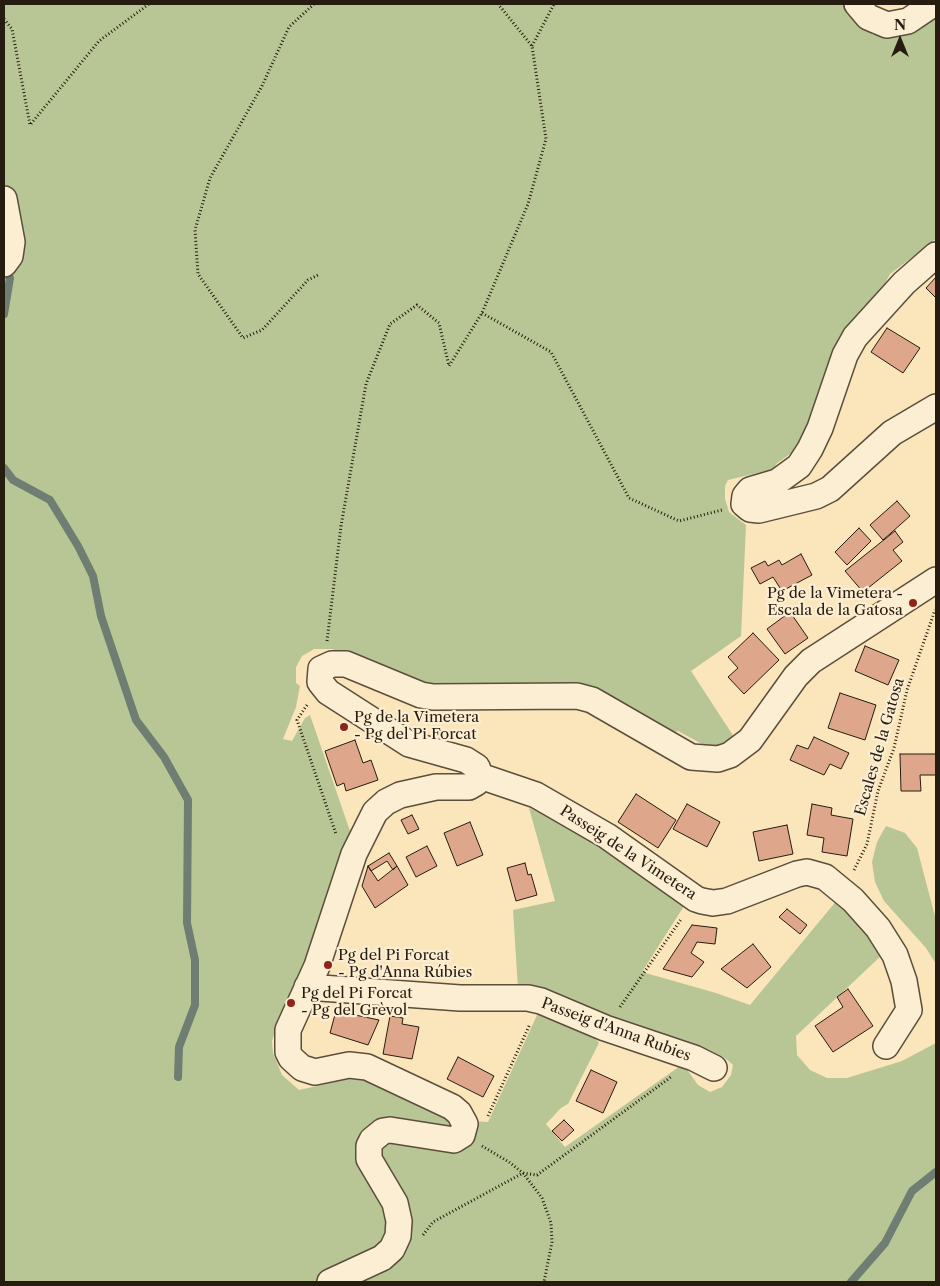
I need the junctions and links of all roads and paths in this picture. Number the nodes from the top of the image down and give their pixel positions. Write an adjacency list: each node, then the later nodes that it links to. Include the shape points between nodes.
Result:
1 (149, 4): 7 (path, via 99,41 30,125 12,29)
2 (314, 4): 12 (path, via 289,27 262,86 210,178 195,230 198,274 243,338 262,330 308,280)
3 (498, 4): 8 (path)
4 (554, 4): 8 (path)
5 (857, 4): 6 (street, via 876,21 898,24)
6 (933, 4)
7 (4, 19)
8 (532, 46): 13 (path, via 546,139 528,204)
9 (4, 199): 11 (street, via 12,242 10,256)
10 (936, 255): 15 (street, via 904,283 855,337 845,355 820,428 799,466 782,479 750,490)
11 (4, 264)
12 (320, 274)
13 (482, 313): 15 (path, via 551,352 629,498 679,522); 18 (path, via 449,366 439,323 417,305 390,324 366,384 341,526)
14 (936, 407): 15 (street, via 892,432 830,489 816,496 759,510)
15 (744, 504)
16 (936, 580): 18 (street, via 811,661 796,676 750,740 730,755 718,759 692,757 592,700 577,696 433,697 336,663)
17 (936, 607): 21 (path, Escales de la Gatosa, via 907,690 866,844 857,866)
18 (322, 675): 19 (street, Passeig de la Vimetera, via 328,692 409,744 466,760 477,766); 20 (path, via 297,720 340,846)
19 (480, 776): 20 (street, via 470,788 416,790 386,802 369,821); 22 (street, Passeig de la Vimetera, via 536,795 607,836)
20 (354, 854): 23 (street)
21 (840, 888): 22 (street, Passeig de la Vimetera, via 825,877 807,872 727,901 713,903); 26 (street, Passeig de la Vimetera, via 878,928 895,955 904,981 909,1010)
22 (696, 899): 25 (path)
23 (306, 987): 24 (street, Passeig d'Anna Rubies); 28 (street, via 286,1039 288,1052 298,1066 315,1072 349,1066 367,1067 452,1107 461,1116)
24 (541, 1001): 25 (street, Passeig d'Anna Rubies); 28 (path, via 486,1118)
25 (606, 1028): 27 (street, Passeig d'Anna Rubies)
26 (886, 1046)
27 (704, 1063): 29 (path, via 537,1174)
28 (459, 1134): 29 (path); 30 (street, via 390,1130 372,1140 369,1159 398,1212 400,1228)
29 (523, 1173): 30 (path, via 432,1222 416,1246 407,1249); 32 (path, via 542,1198 551,1223 552,1242)
30 (396, 1243): 31 (street, via 374,1263)
31 (330, 1282)
32 (544, 1282)

